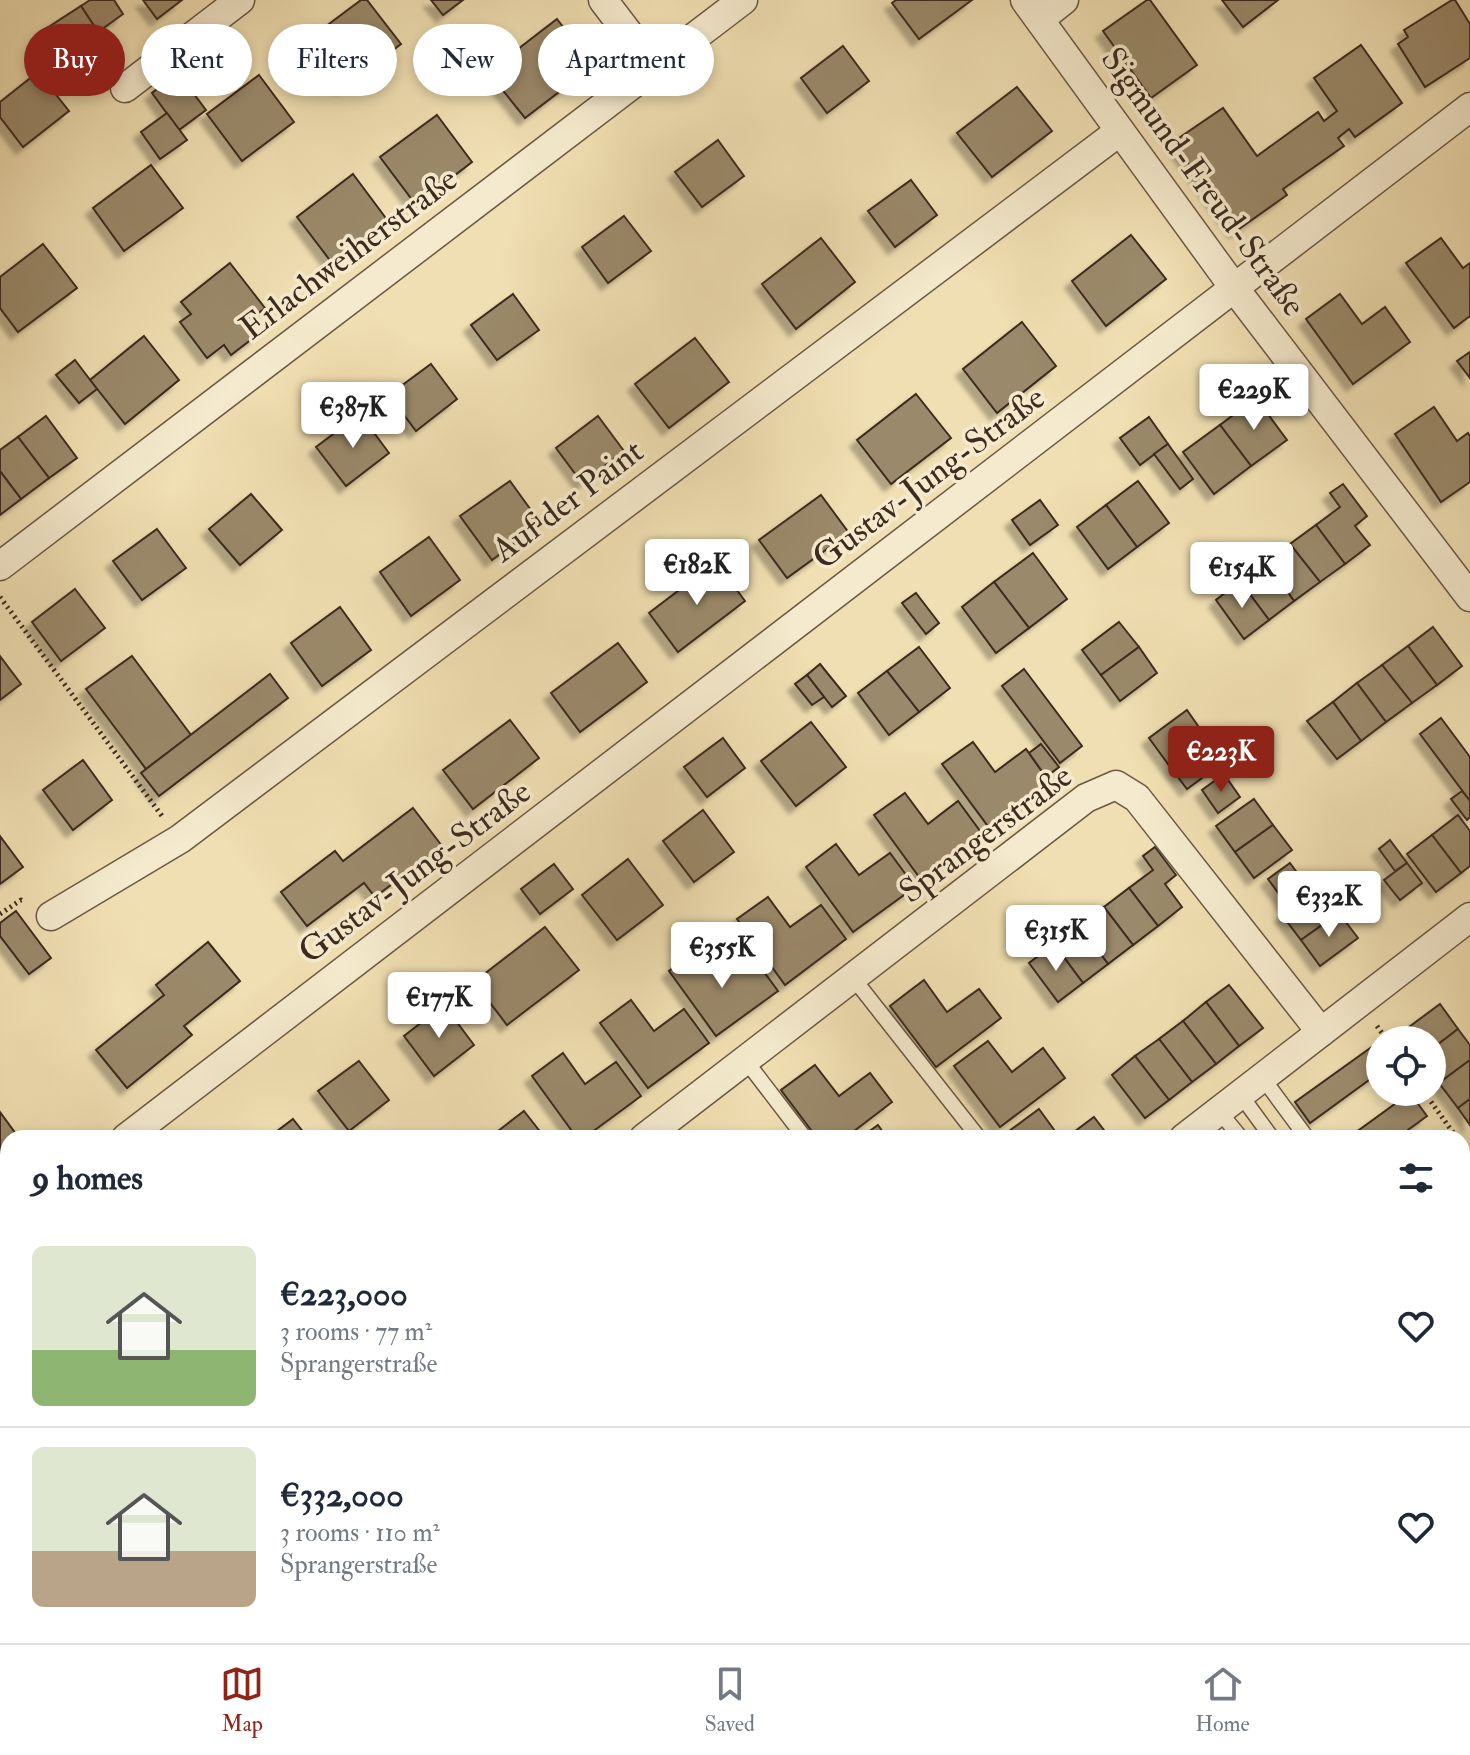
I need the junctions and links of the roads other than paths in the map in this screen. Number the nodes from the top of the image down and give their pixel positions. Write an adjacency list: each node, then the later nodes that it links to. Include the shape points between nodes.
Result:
1 (240, 0): 8 (street)
2 (603, 0): 6 (street)
3 (743, 0): 7 (street, Erlachweiherstraße)
4 (1064, 0): 5 (street)
5 (1033, 9): 11 (street, Sigmund-Freud-Straße)
6 (621, 24)
7 (711, 24)
8 (125, 88)
9 (616, 96): 13 (street, Erlachweiherstraße)
10 (1470, 107): 12 (street, Gustav-Jung-Straße)
11 (1120, 131): 12 (street, Sigmund-Freud-Straße); 15 (street, Auf der Paint, via 180,839)
12 (1235, 289): 14 (street, Sigmund-Freud-Straße); 21 (street, Gustav-Jung-Straße)
13 (0, 566)
14 (1470, 597)
15 (51, 916)
16 (1470, 917): 18 (street)
17 (854, 979): 18 (street, Sprangerstraße, via 1086,798 1116,785 1137,798); 19 (street, Sprangerstraße); 24 (lane)
18 (1321, 1032): 20 (street)
19 (746, 1061): 22 (street, Sprangerstraße); 23 (lane)
20 (1241, 1094): 25 (street); 26 (lane); 27 (lane); 28 (lane)
21 (136, 1130)
22 (655, 1130)
23 (799, 1130)
24 (973, 1130)
25 (1194, 1130)
26 (1241, 1130)
27 (1266, 1130)
28 (1295, 1130)

